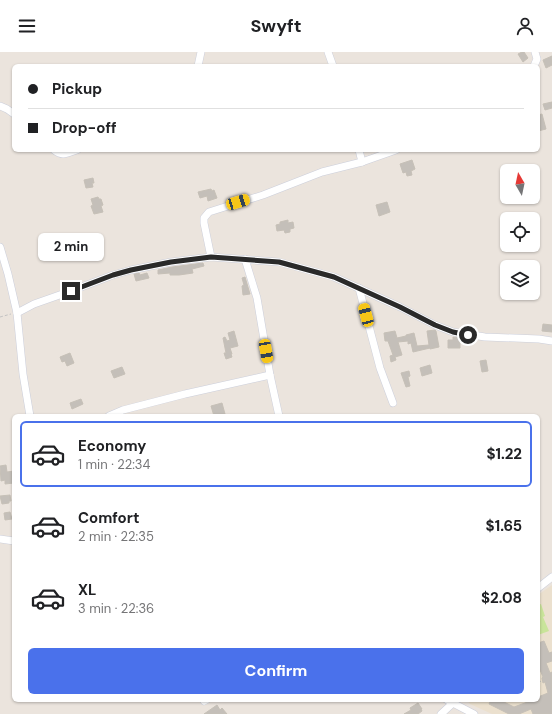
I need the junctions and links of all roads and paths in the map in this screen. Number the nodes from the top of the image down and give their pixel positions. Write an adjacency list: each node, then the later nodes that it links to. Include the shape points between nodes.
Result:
1 (201, 52): 4 (street)
2 (328, 52): 5 (street)
3 (535, 52): 6 (street, via 537,59)
4 (198, 64)
5 (332, 64)
6 (535, 64)
7 (0, 106): 8 (street)
8 (12, 113)
9 (56, 152): 10 (street)
10 (70, 152)
11 (360, 152): 13 (street)
12 (390, 152): 13 (street)
13 (362, 162): 15 (street, via 322,172 209,212 204,218 204,223)
14 (0, 246): 18 (street)
15 (211, 257): 16 (street); 18 (street, via 171,262 113,275 34,304)
16 (245, 259): 17 (street, via 279,262 299,267 334,277); 21 (street, via 257,298)
17 (359, 288): 20 (street, via 453,332 485,337); 22 (street, via 380,368)
18 (17, 313): 19 (path); 23 (street)
19 (0, 317)
20 (552, 341)
21 (270, 375): 24 (street, via 185,394); 25 (street)
22 (393, 403)
23 (30, 414)
24 (113, 414)
25 (279, 414)
26 (0, 539): 27 (street)
27 (12, 541)
28 (552, 577): 29 (street)
29 (540, 586)
30 (451, 702): 32 (street)
31 (454, 702): 33 (street)
32 (441, 714)
33 (474, 714)

